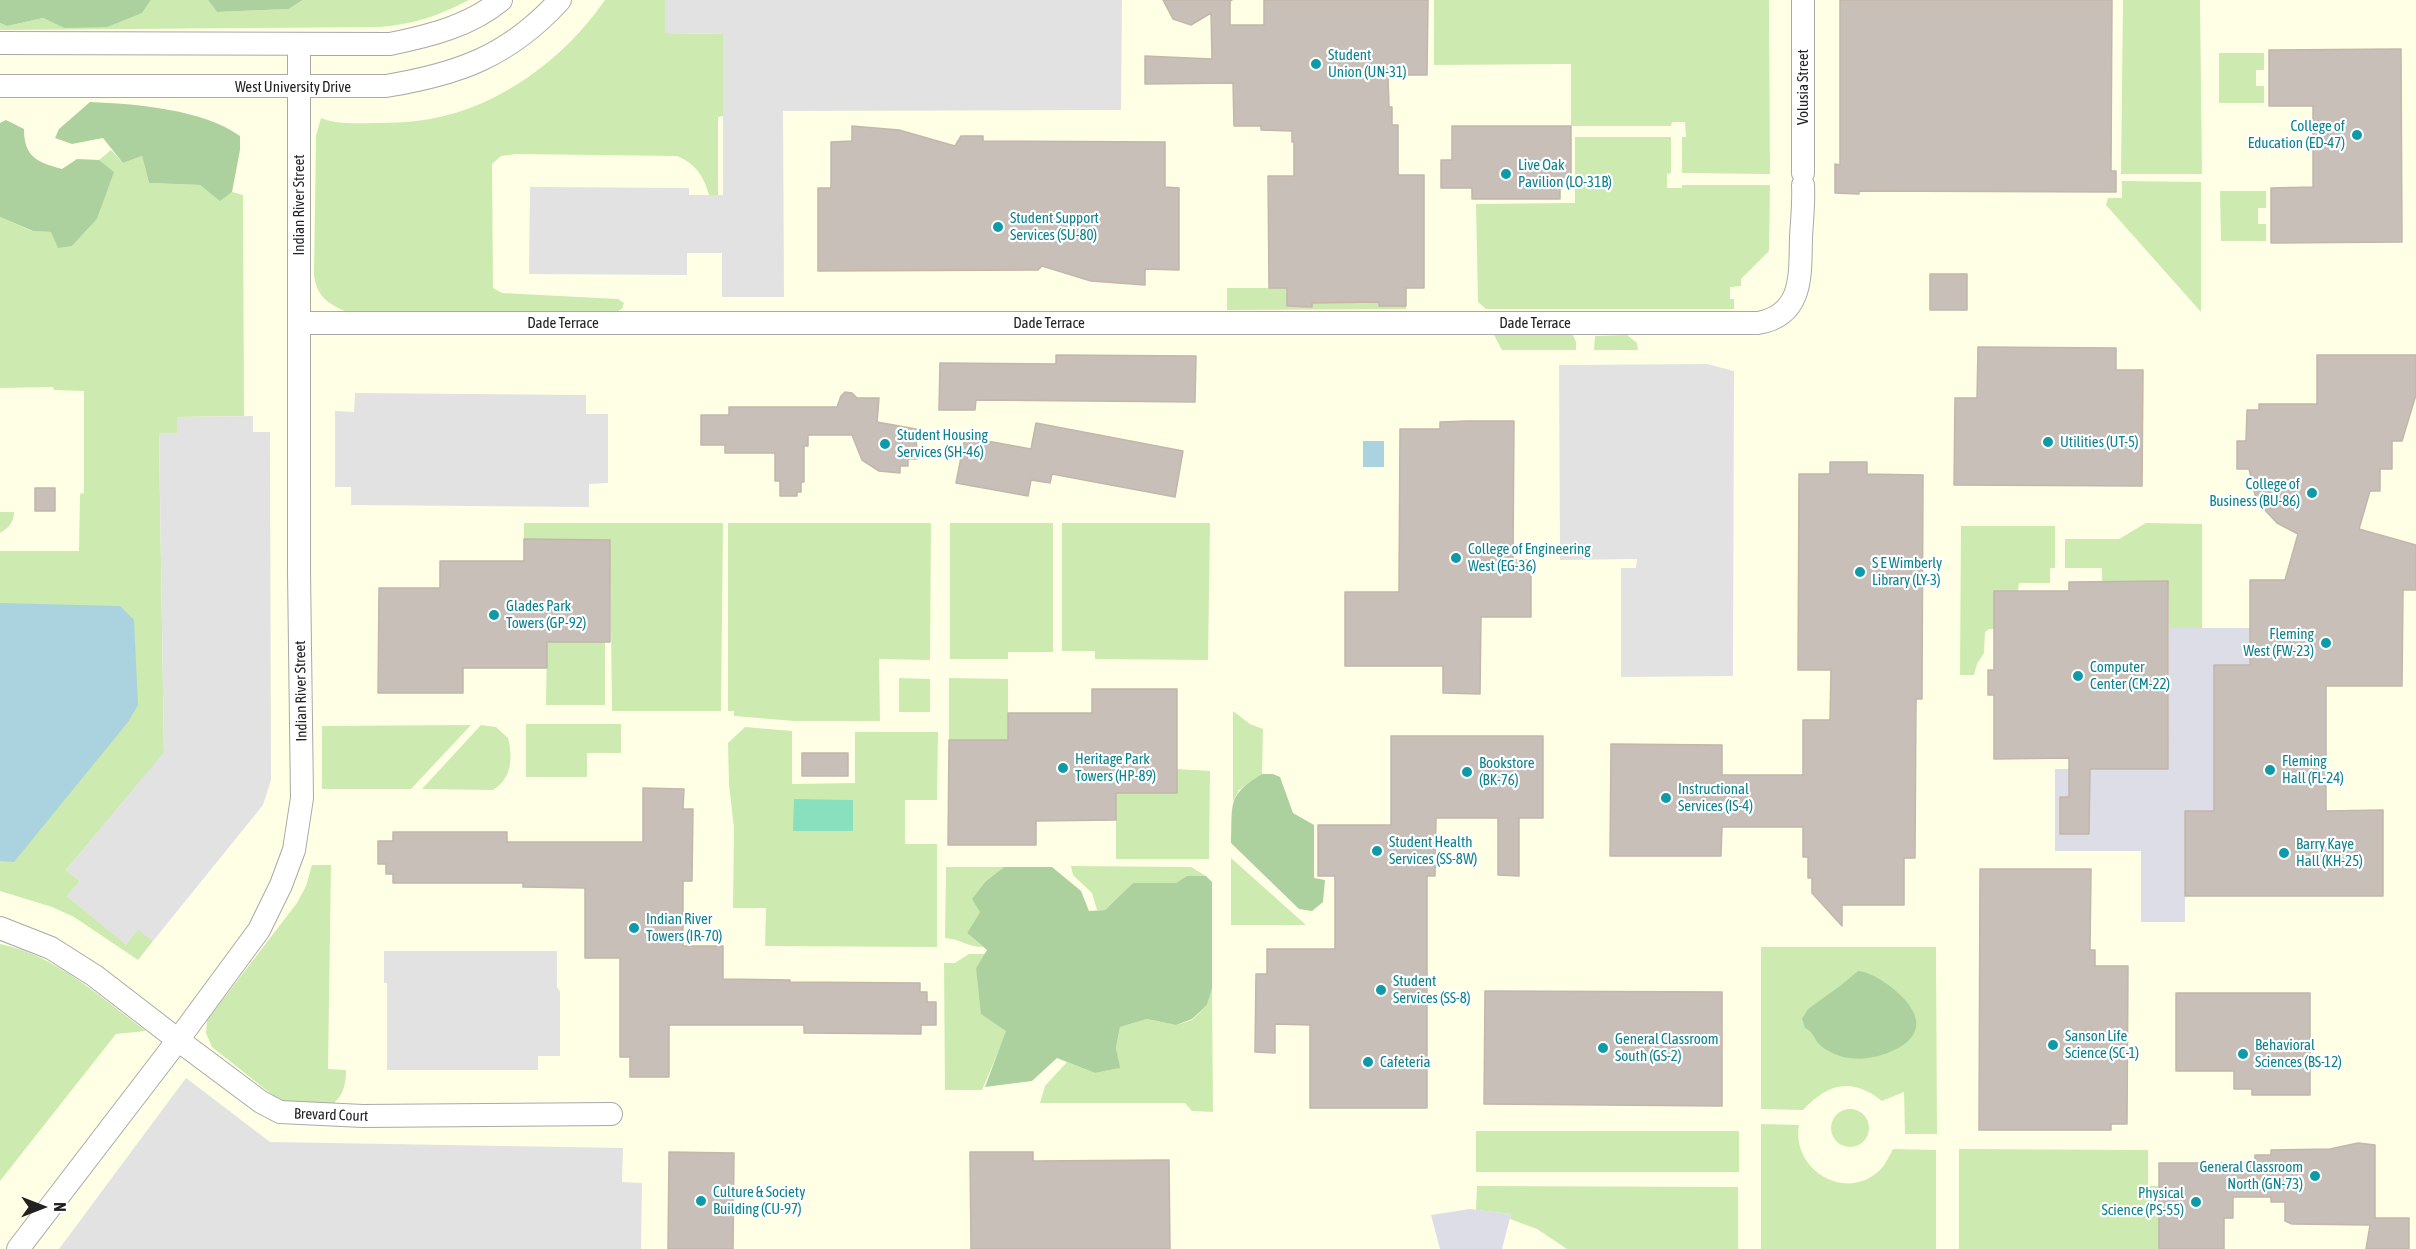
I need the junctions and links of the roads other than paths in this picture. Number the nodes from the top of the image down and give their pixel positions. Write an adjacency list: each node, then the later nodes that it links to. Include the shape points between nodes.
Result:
1 (501, 0): 5 (street, via 465,22 430,36 390,44)
2 (560, 0): 7 (street, West University Drive, via 524,35 492,55 429,79 386,86)
3 (1803, 0): 8 (street, Volusia Street, via 1800,266)
4 (0, 43): 5 (street)
5 (299, 44): 7 (street, Indian River Street)
6 (0, 86): 7 (street, West University Drive)
7 (299, 87): 9 (street, Indian River Street)
8 (1792, 303): 9 (street, Dade Terrace, via 1772,320 1754,323)
9 (299, 323): 11 (street, Indian River Street, via 302,798 298,834 289,866 259,930)
10 (0, 928): 11 (street, Brevard Court, via 60,954 95,976)
11 (178, 1041): 12 (street, Brevard Court, via 280,1112 363,1116); 13 (street, Indian River Street)
12 (611, 1114)
13 (18, 1249)

